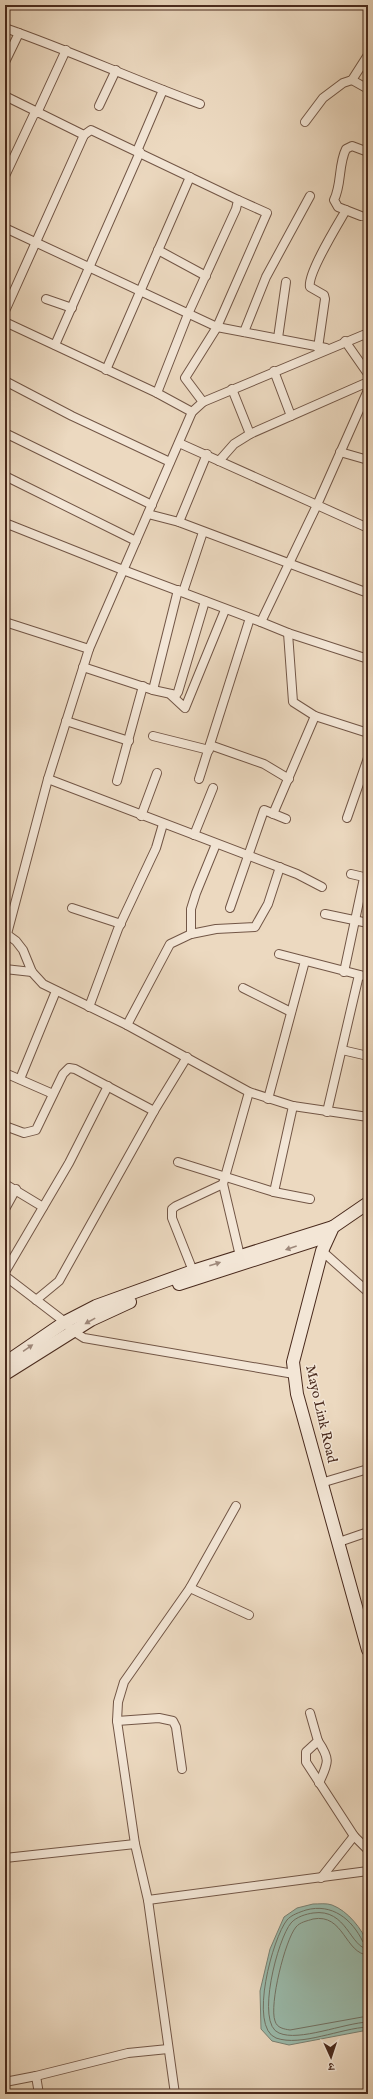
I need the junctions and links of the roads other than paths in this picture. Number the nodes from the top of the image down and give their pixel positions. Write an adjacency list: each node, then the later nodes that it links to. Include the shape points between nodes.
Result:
1 (5, 28): 2 (street)
2 (19, 32): 3 (street); 5 (street)
3 (66, 50): 6 (street); 13 (street)
4 (368, 55): 7 (street)
5 (5, 62)
6 (116, 70): 9 (street); 12 (street)
7 (352, 80): 8 (street); 14 (street, via 343,83 323,98)
8 (368, 89)
9 (163, 90): 11 (street); 16 (street)
10 (5, 96): 13 (street)
11 (200, 104)
12 (99, 106)
13 (36, 112): 15 (street); 18 (street)
14 (305, 122)
15 (84, 135): 16 (street, via 91,130); 25 (street)
16 (139, 152): 19 (street); 27 (street)
17 (368, 152): 22 (street, via 352,146 346,149 342,156 339,186 334,200 338,207)
18 (5, 176)
19 (190, 176): 21 (street); 26 (street)
20 (310, 196): 37 (street, via 266,277)
21 (238, 200): 28 (street); 36 (street, via 267,213)
22 (346, 210): 23 (street); 42 (street, via 310,279 310,287 324,295 325,299)
23 (361, 216)
24 (5, 228): 25 (street)
25 (36, 243): 27 (street); 33 (street)
26 (158, 250): 28 (street); 30 (street)
27 (90, 268): 30 (street); 32 (street)
28 (206, 276): 34 (street)
29 (286, 282): 39 (street)
30 (140, 291): 34 (street); 44 (street)
31 (46, 299): 32 (street)
32 (72, 308): 41 (street)
33 (5, 311)
34 (188, 314): 36 (street); 51 (street)
35 (5, 322): 41 (street)
36 (217, 327): 37 (street); 52 (street, via 185,378)
37 (244, 332): 39 (street)
38 (368, 333): 40 (street)
39 (278, 338): 42 (street)
40 (345, 341): 43 (street); 46 (street)
41 (55, 345): 44 (street)
42 (318, 348): 43 (street)
43 (327, 348): 45 (street)
44 (106, 370): 51 (street)
45 (274, 371): 49 (street); 54 (street)
46 (368, 374)
47 (5, 381): 62 (street)
48 (368, 382): 54 (street)
49 (232, 389): 52 (street); 56 (street)
50 (368, 390): 58 (street)
51 (157, 393): 53 (street)
52 (203, 402): 53 (street)
53 (192, 412): 57 (street)
54 (291, 416): 56 (street)
55 (5, 433): 65 (street)
56 (250, 434): 61 (street, via 234,444)
57 (179, 443): 59 (street); 62 (street)
58 (340, 452): 60 (street); 64 (street)
59 (207, 454): 61 (street); 67 (street)
60 (368, 460)
61 (219, 461): 64 (street)
62 (170, 462): 65 (street)
63 (5, 476): 71 (street)
64 (317, 505): 69 (street); 72 (street)
65 (152, 506): 66 (street)
66 (148, 514): 67 (street); 71 (street)
67 (179, 522): 70 (street)
68 (5, 523): 73 (street)
69 (368, 528)
70 (203, 532): 72 (street); 74 (street)
71 (136, 541): 73 (street)
72 (288, 562): 75 (street); 80 (street)
73 (123, 570): 74 (street); 82 (street)
74 (180, 591): 76 (street); 86 (street)
75 (368, 593)
76 (205, 601): 77 (street); 87 (street, via 178,692)
77 (225, 610): 78 (street); 87 (street, via 184,708)
78 (250, 618): 80 (street); 93 (street)
79 (5, 622): 82 (street)
80 (261, 622): 81 (street)
81 (288, 633): 83 (street); 88 (street, via 293,702)
82 (89, 649): 84 (street)
83 (368, 659)
84 (83, 667): 85 (street); 89 (street)
85 (143, 686): 86 (street); 92 (street)
86 (153, 690): 87 (street)
87 (171, 695)
88 (315, 716): 90 (street); 98 (street)
89 (66, 721): 92 (street); 96 (street)
90 (368, 734)
91 (153, 736): 93 (street)
92 (129, 742): 99 (street)
93 (210, 747): 97 (street); 98 (street, via 264,764)
94 (368, 758): 103 (street)
95 (158, 773): 102 (street)
96 (48, 779): 102 (street); 119 (street)
97 (199, 779)
98 (289, 779): 101 (street)
99 (117, 781)
100 (213, 788): 106 (street)
101 (273, 814): 104 (street); 108 (street, via 264,810)
102 (141, 816): 105 (street)
103 (347, 818)
104 (286, 819)
105 (163, 824): 106 (street); 118 (street, via 156,848)
106 (194, 836): 107 (street)
107 (216, 844): 108 (street); 120 (street, via 191,909)
108 (248, 855): 109 (street); 114 (street)
109 (280, 867): 112 (street); 120 (street, via 268,904 255,927 216,929)
110 (351, 874): 111 (street)
111 (366, 878): 116 (street)
112 (322, 887)
113 (72, 908): 118 (street)
114 (230, 908)
115 (325, 914): 116 (street)
116 (356, 920): 117 (street); 125 (street)
117 (368, 922)
118 (121, 924): 130 (street)
119 (6, 933): 124 (street, via 23,950)
120 (191, 934): 132 (street, via 170,944)
121 (279, 954): 122 (street)
122 (305, 961): 125 (street); 131 (street)
123 (5, 969): 124 (street)
124 (32, 972): 129 (street, via 43,984)
125 (344, 972): 126 (street)
126 (359, 975): 127 (street); 133 (street)
127 (368, 977)
128 (242, 988): 131 (street)
129 (56, 991): 130 (street); 137 (street)
130 (89, 1007): 132 (street)
131 (291, 1012): 141 (street)
132 (126, 1025): 135 (street)
133 (342, 1050): 134 (street); 144 (street)
134 (368, 1056)
135 (187, 1057): 139 (street); 143 (street)
136 (5, 1073): 137 (street)
137 (20, 1079): 140 (street)
138 (108, 1086): 140 (street, via 69,1068); 143 (street); 154 (street, via 69,1163)
139 (249, 1092): 141 (street); 148 (street)
140 (53, 1094): 146 (street, via 36,1130 24,1133)
141 (268, 1099): 142 (street)
142 (293, 1106): 144 (street); 151 (street)
143 (154, 1111): 163 (street, via 59,1281)
144 (327, 1112): 145 (street)
145 (368, 1117)
146 (5, 1126)
147 (178, 1162): 148 (street)
148 (224, 1180): 151 (street); 158 (street); 159 (street, via 172,1209 172,1218)
149 (5, 1184): 150 (street)
150 (16, 1189): 154 (street); 155 (street)
151 (274, 1192): 152 (street)
152 (310, 1199)
153 (368, 1204): 156 (street)
154 (43, 1207): 160 (street)
155 (5, 1209)
156 (331, 1232): 157 (street, Mayo Link Road); 158 (street); 164 (street, one-way to 164, via 154,1293)
157 (322, 1251): 162 (street); 167 (street, Mayo Link Road, via 294,1362)
158 (240, 1256): 159 (street, one-way to 158)
159 (193, 1271): 164 (street, via 96,1306)
160 (5, 1272)
161 (5, 1276): 163 (street)
162 (368, 1292)
163 (36, 1300): 164 (street)
164 (69, 1326): 165 (street, one-way to 164); 166 (street); 167 (street, via 84,1338 97,1341)
165 (5, 1363)
166 (5, 1374)
167 (294, 1374): 169 (street, Mayo Link Road)
168 (368, 1469): 169 (street)
169 (321, 1483): 172 (street, Mayo Link Road)
170 (236, 1506): 173 (street)
171 (368, 1532): 172 (street)
172 (340, 1542): 175 (street, Mayo Link Road)
173 (190, 1588): 174 (street); 177 (street, via 124,1682 118,1702)
174 (249, 1615)
175 (368, 1650)
176 (310, 1713): 178 (street)
177 (117, 1721): 179 (street, via 159,1718 173,1722 176,1727); 182 (street)
178 (318, 1741): 180 (street, via 327,1753 328,1760); 180 (street, via 306,1752 305,1758)
179 (182, 1769)
180 (319, 1783): 181 (street)
181 (354, 1836): 183 (street); 186 (street)
182 (135, 1844): 184 (street); 187 (street)
183 (368, 1850)
184 (5, 1858)
185 (368, 1871): 186 (street)
186 (321, 1878): 187 (street)
187 (148, 1900): 188 (street)
188 (168, 2049): 189 (street, via 128,2053); 192 (street)
189 (36, 2076): 190 (street); 191 (street)
190 (5, 2082)
191 (39, 2094)
192 (175, 2094)

